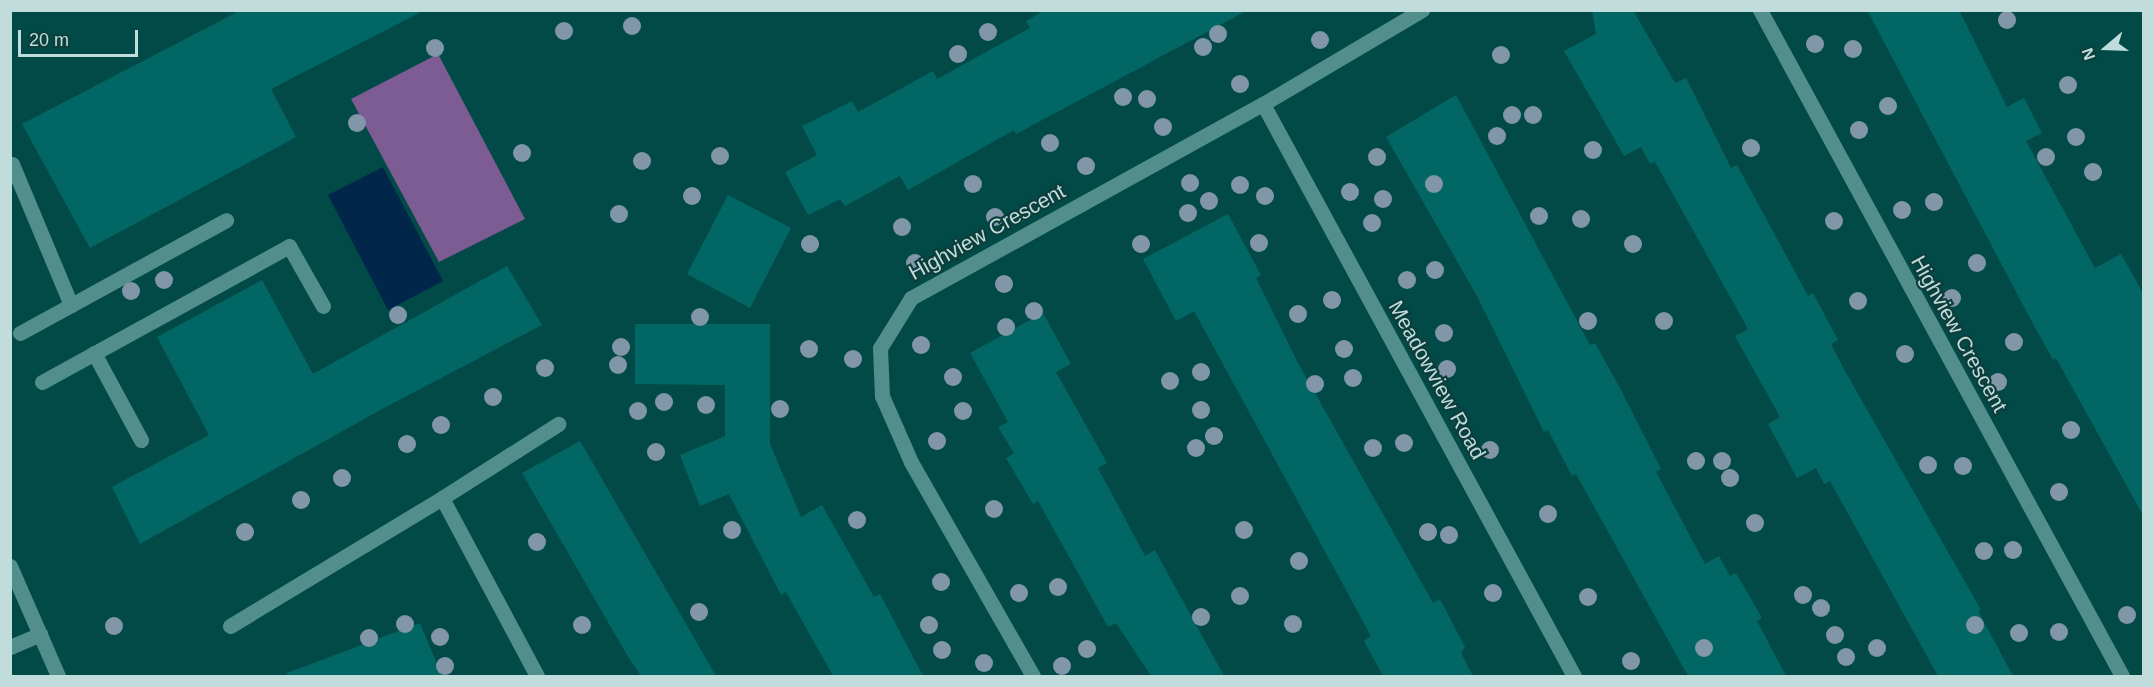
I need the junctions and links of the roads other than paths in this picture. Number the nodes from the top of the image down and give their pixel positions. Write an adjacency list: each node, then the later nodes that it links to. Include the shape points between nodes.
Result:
1 (1422, 10): 3 (street, Highview Crescent)
2 (1760, 10): 22 (street, Highview Crescent)
3 (1263, 104): 20 (street, Highview Crescent, via 911,298 880,348 882,396 911,462); 21 (street, Meadowview Road)
4 (12, 164): 6 (street)
5 (226, 220): 6 (street)
6 (71, 305): 8 (street)
7 (323, 306): 9 (street, via 289,246)
8 (20, 333)
9 (94, 353): 10 (street); 12 (street)
10 (42, 382)
11 (558, 424): 13 (street)
12 (141, 440)
13 (442, 498): 15 (street); 19 (street)
14 (10, 566): 16 (street)
15 (230, 626)
16 (40, 634): 17 (street); 18 (street)
17 (10, 647)
18 (58, 676)
19 (537, 676)
20 (1033, 676)
21 (1574, 676)
22 (2122, 676)

